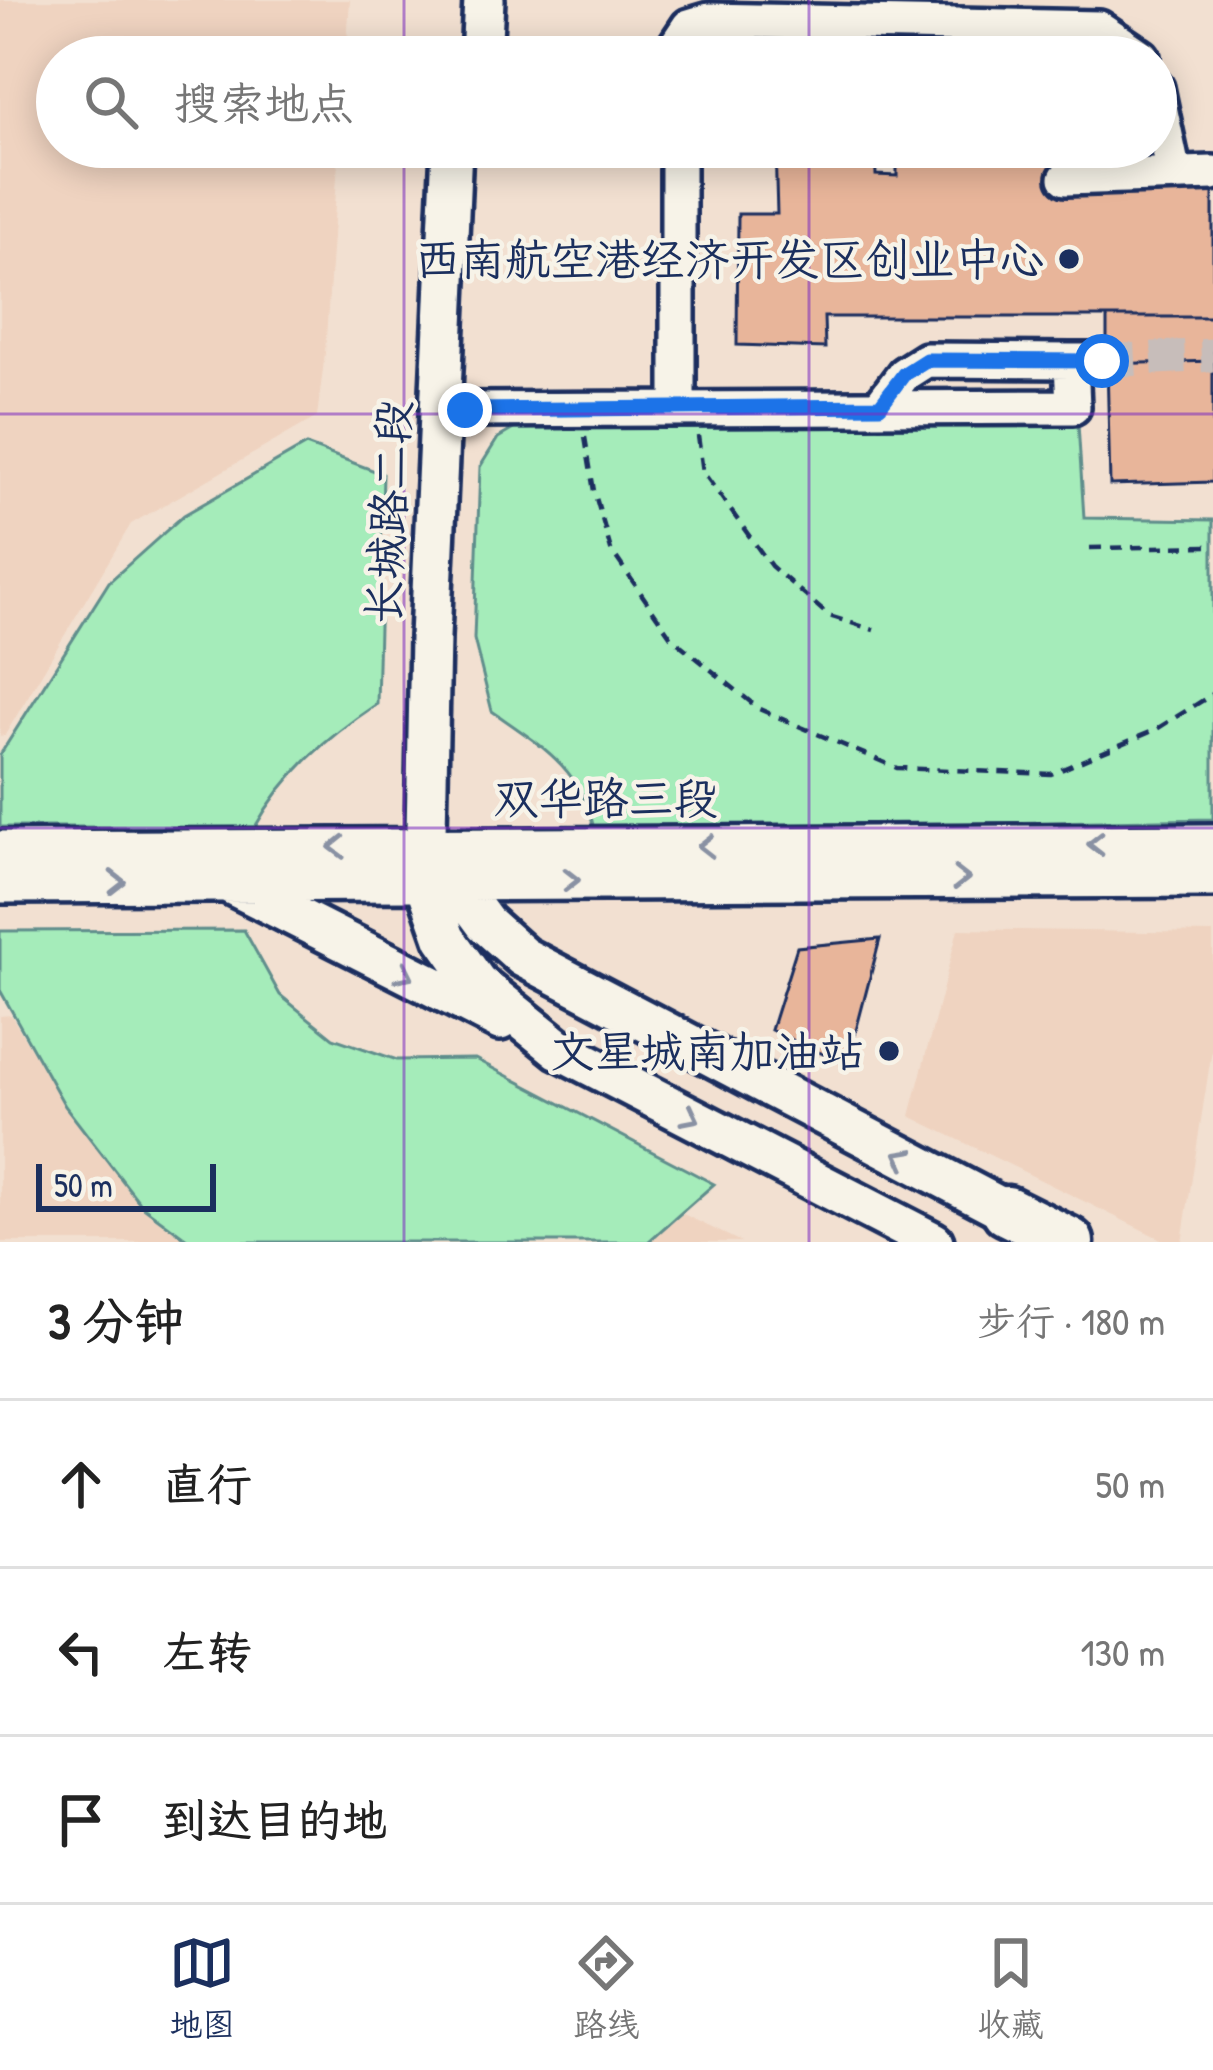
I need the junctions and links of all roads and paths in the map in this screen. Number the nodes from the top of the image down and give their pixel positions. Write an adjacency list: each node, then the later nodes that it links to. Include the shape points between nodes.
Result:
1 (459, 0): 3 (main road)
2 (484, 0): 4 (main road)
3 (458, 36)
4 (482, 36)
5 (682, 36): 6 (lane, via 709,20 1100,28)
6 (1112, 36)
7 (451, 168): 24 (main road, 长城路二段, via 430,637)
8 (476, 168): 17 (main road, 长城路二段)
9 (679, 168): 14 (lane)
10 (1173, 168): 12 (lane)
11 (1213, 173): 12 (lane)
12 (1174, 174): 13 (lane)
13 (1066, 178)
14 (686, 406): 15 (lane); 16 (lane); 20 (path, via 703,472 771,566 829,616)
15 (880, 406): 15 (lane, via 1072,406 1087,361 926,360)
16 (580, 407): 17 (lane); 21 (path, via 611,550 672,638 759,710 897,768 1051,774 1156,730)
17 (465, 410): 24 (main road, 长城路二段)
18 (1213, 546): 19 (path)
19 (1090, 548)
20 (874, 630)
21 (1213, 694)
22 (1213, 844): 24 (main road, 双华路三段, one-way to 24)
23 (0, 851): 24 (main road, 双华路三段, one-way to 23)
24 (440, 864): 25 (main road, 双华路三段, one-way to 25); 26 (main road, 双华路三段); 28 (main road, via 445,938 477,983); 29 (main road, one-way to 24, via 523,957 484,923)
25 (1213, 877)
26 (226, 882): 27 (main road, 双华路三段, one-way to 26); 28 (main road, one-way to 28)
27 (0, 883)
28 (559, 1049): 30 (main road, one-way to 30)
29 (1007, 1211): 31 (highway)
30 (934, 1242)
31 (1070, 1242)

